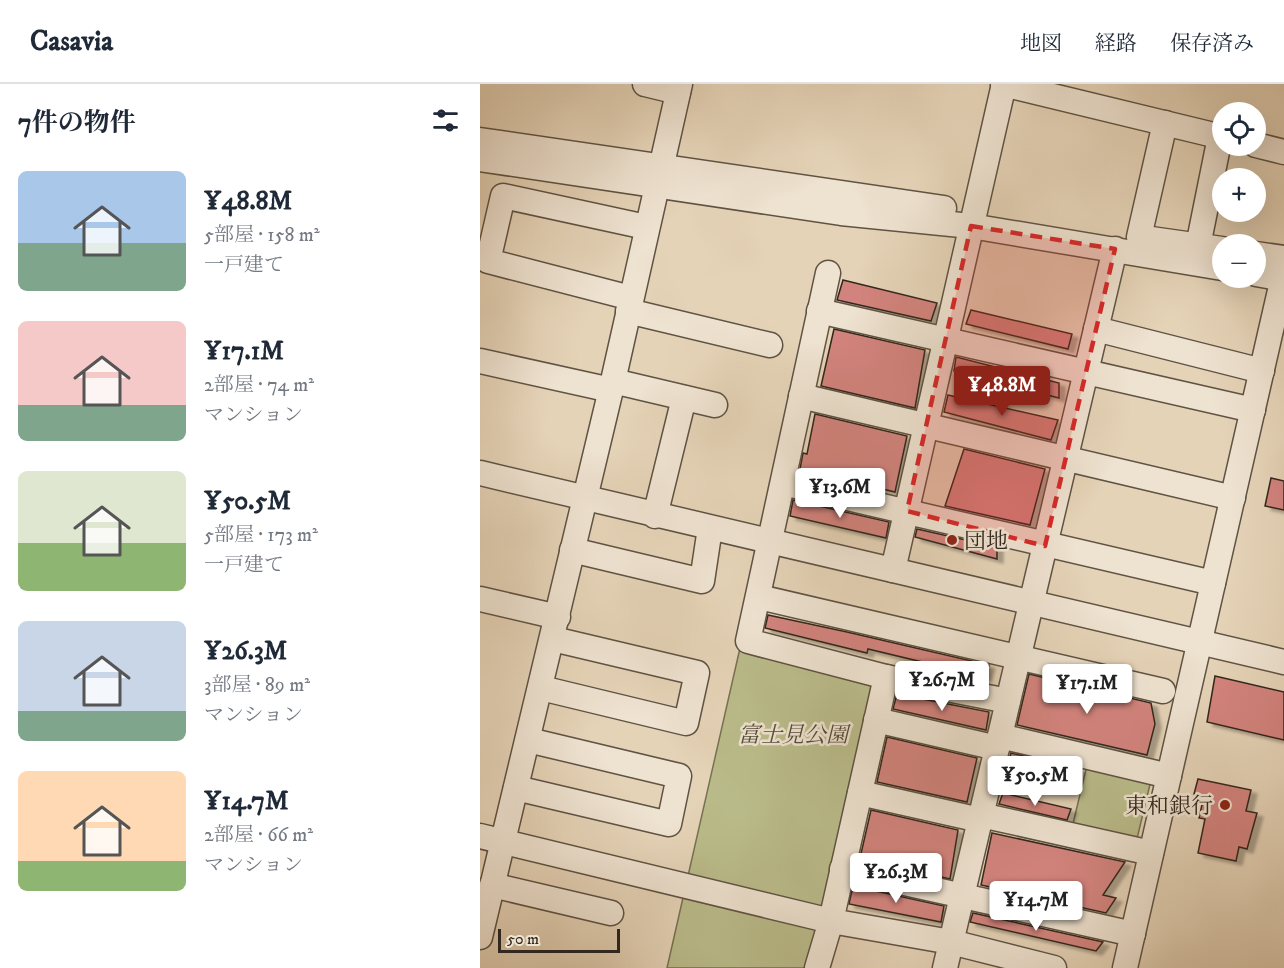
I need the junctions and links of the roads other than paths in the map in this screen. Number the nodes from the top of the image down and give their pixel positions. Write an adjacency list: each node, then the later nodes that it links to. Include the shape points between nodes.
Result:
1 (645, 84): 3 (street)
2 (1003, 84): 4 (street); 12 (street)
3 (679, 88): 11 (street)
4 (1165, 123): 5 (street); 14 (street)
5 (1212, 135)
6 (480, 140): 11 (street)
7 (1266, 148): 8 (street)
8 (1284, 152)
9 (1217, 156): 15 (street)
10 (480, 159): 11 (street)
11 (658, 176): 12 (street); 13 (street)
12 (973, 219): 14 (street); 17 (street); 26 (street)
13 (646, 227): 23 (street); 23 (street, via 503,196 488,261)
14 (1138, 237): 15 (street)
15 (1198, 246): 16 (street)
16 (1212, 248)
17 (1115, 249): 19 (street); 25 (street)
18 (1266, 260): 20 (street)
19 (1212, 266)
20 (1284, 272): 22 (street); 29 (street)
21 (828, 273): 24 (street)
22 (1266, 273)
23 (630, 304): 27 (street); 31 (street)
24 (819, 311): 26 (street); 32 (street)
25 (1096, 329): 29 (street); 30 (street)
26 (946, 338): 30 (street); 36 (street)
27 (770, 345)
28 (480, 360): 31 (street)
29 (1262, 371): 35 (street)
30 (1086, 372): 35 (street); 37 (street)
31 (612, 386): 33 (street); 40 (street)
32 (801, 396): 36 (street); 39 (street)
33 (684, 398): 34 (street); 43 (street)
34 (715, 405)
35 (1253, 410): 41 (street)
36 (927, 424): 37 (street); 42 (street)
37 (1065, 459): 41 (street); 46 (street)
38 (480, 473): 40 (street)
39 (783, 483): 42 (street); 45 (street)
40 (584, 498): 43 (street); 47 (street)
41 (1233, 498): 49 (street)
42 (907, 511): 46 (street); 48 (street)
43 (655, 516): 44 (street)
44 (711, 528): 45 (street); 47 (street, via 702,581)
45 (770, 542): 48 (street); 50 (street)
46 (1045, 546): 49 (street); 52 (street)
47 (572, 550): 53 (street)
48 (893, 570): 52 (street)
49 (1213, 584): 54 (street)
50 (759, 597): 55 (street); 57 (street, via 748,641)
51 (480, 599): 53 (street)
52 (1031, 603): 54 (street); 55 (street)
53 (556, 628): 58 (street); 58 (street, via 697,673 686,723)
54 (1199, 642): 56 (street); 64 (street)
55 (1018, 658): 59 (street); 60 (street)
56 (1284, 662)
57 (886, 677): 60 (street); 61 (street)
58 (541, 688): 62 (street)
59 (1164, 691)
60 (1008, 701): 63 (street)
61 (876, 720): 63 (street); 66 (street)
62 (528, 740): 65 (street); 65 (street, via 679,776 669,824)
63 (999, 742): 64 (street); 67 (street)
64 (1169, 776): 69 (street)
65 (516, 788): 68 (street)
66 (860, 793): 67 (street); 70 (street)
67 (981, 818): 69 (street); 72 (street)
68 (491, 839): 71 (street); 74 (street)
69 (1151, 853): 76 (street)
70 (842, 869): 72 (street); 74 (street)
71 (492, 885): 73 (street); 75 (street)
72 (962, 895): 76 (street); 77 (street)
73 (611, 913)
74 (831, 921): 77 (street); 78 (street)
75 (482, 922)
76 (1133, 934): 81 (street)
77 (951, 942): 79 (street); 80 (street)
78 (817, 968)
79 (945, 968)
80 (1054, 968)
81 (1125, 968)

